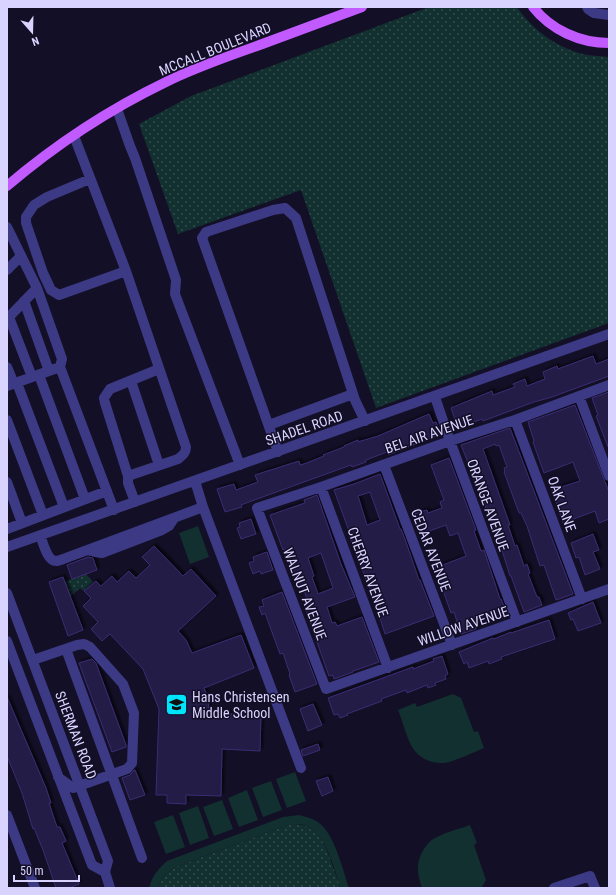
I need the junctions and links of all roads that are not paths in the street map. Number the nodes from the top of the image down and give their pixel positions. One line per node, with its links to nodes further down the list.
1 (362, 7): 6 (main road, MCCALL BOULEVARD)
2 (533, 7): 5 (main road)
3 (587, 7): 4 (street)
4 (609, 15)
5 (609, 43)
6 (117, 109): 7 (main road, MCCALL BOULEVARD); 36 (street)
7 (74, 136): 8 (street); 9 (main road, MCCALL BOULEVARD)
8 (90, 179): 13 (street); 13 (street)
9 (7, 186)
10 (7, 227): 11 (street)
11 (21, 256): 12 (street); 14 (street)
12 (7, 270)
13 (126, 271): 20 (street)
14 (37, 288): 15 (street); 19 (street)
15 (24, 301): 16 (street); 21 (street)
16 (8, 318): 22 (street)
17 (609, 334): 28 (street, SHADEL ROAD)
18 (7, 367): 24 (street)
19 (60, 367): 21 (street); 43 (street)
20 (159, 369): 23 (street); 35 (street)
21 (49, 371): 22 (street)
22 (36, 376): 24 (street); 44 (street)
23 (131, 381): 35 (street); 38 (street)
24 (13, 384): 46 (street)
25 (609, 385): 27 (street, BEL AIR AVENUE)
26 (353, 394): 31 (street); 32 (street); 32 (street)
27 (579, 396): 30 (street, BEL AIR AVENUE); 39 (street)
28 (435, 397): 31 (street, SHADEL ROAD); 33 (street, ORANGE AVENUE)
29 (7, 420): 50 (street)
30 (515, 420): 33 (street, BEL AIR AVENUE); 57 (street, OAK LANE)
31 (365, 421): 34 (street, SHADEL ROAD)
32 (269, 425): 34 (street)
33 (450, 441): 37 (street, BEL AIR AVENUE); 58 (street, ORANGE AVENUE)
34 (278, 452): 36 (street, SHADEL ROAD)
35 (159, 465): 38 (street)
36 (240, 465): 40 (street, SHADEL ROAD)
37 (384, 465): 42 (street, BEL AIR AVENUE); 60 (street, CEDAR AVENUE)
38 (128, 476): 45 (street)
39 (609, 476)
40 (195, 481): 45 (street, SHADEL ROAD); 47 (street)
41 (7, 482): 51 (street)
42 (321, 487): 48 (street, BEL AIR AVENUE); 63 (street, CHERRY AVENUE)
43 (107, 491): 44 (street); 49 (street)
44 (85, 499): 46 (street)
45 (135, 502): 49 (street, SHADEL ROAD)
46 (64, 507): 50 (street)
47 (203, 507): 53 (street); 65 (street)
48 (257, 508): 64 (street, WALNUT AVENUE)
49 (114, 510): 53 (street, SHADEL ROAD)
50 (43, 515): 51 (street)
51 (22, 523): 52 (street)
52 (7, 528)
53 (40, 536): 54 (street, SHADEL ROAD)
54 (7, 547)
55 (609, 589): 57 (street, WILLOW AVENUE)
56 (7, 593): 62 (street, SHERMAN ROAD)
57 (582, 599): 58 (street, WILLOW AVENUE)
58 (517, 622): 60 (street, WILLOW AVENUE)
59 (7, 641): 67 (street)
60 (452, 645): 63 (street, WILLOW AVENUE)
61 (66, 649): 62 (street); 66 (street); 66 (street)
62 (33, 660): 68 (street, SHERMAN ROAD)
63 (388, 668): 64 (street, WILLOW AVENUE)
64 (326, 689)
65 (301, 768)
66 (112, 774): 68 (street); 70 (street)
67 (58, 777): 68 (street); 71 (street)
68 (80, 786): 71 (street, SHERMAN ROAD)
69 (7, 815): 72 (street)
70 (142, 858)
71 (105, 872): 73 (street, SHERMAN ROAD)
72 (35, 888)
73 (110, 888)
74 (554, 888): 75 (street)
75 (595, 888)

